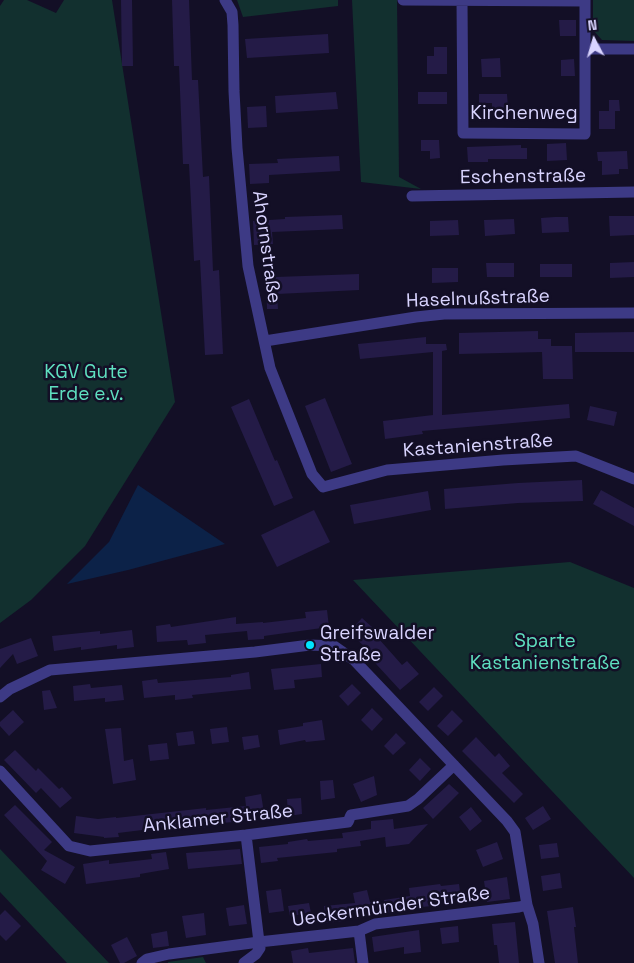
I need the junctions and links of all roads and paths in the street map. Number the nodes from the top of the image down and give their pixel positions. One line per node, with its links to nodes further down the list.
1 (225, 0): 10 (street, Ahornstraße)
2 (403, 0): 3 (street, Kirchenweg)
3 (462, 1): 4 (street, Kirchenweg); 5 (street, Kirchenweg)
4 (585, 1): 5 (street, Kirchenweg)
5 (585, 49): 6 (street)
6 (634, 49)
7 (634, 192): 8 (street, Eschenstraße)
8 (412, 196)
9 (634, 313): 10 (street, Haselnußstraße)
10 (265, 341): 12 (street, Ahornstraße)
11 (634, 478): 12 (street, Kastanienstraße)
12 (323, 487)
13 (0, 698): 14 (street)
14 (454, 766): 16 (street, Anklamer Straße); 17 (street)
15 (0, 770): 16 (street, Anklamer Straße)
16 (246, 835): 19 (street)
17 (527, 905): 18 (street, Ueckermünder Straße); 23 (street)
18 (359, 931): 19 (street, Ueckermünder Straße); 22 (street)
19 (259, 942): 20 (street, Ueckermünder Straße); 21 (street)
20 (142, 963)
21 (244, 963)
22 (363, 963)
23 (539, 963)

